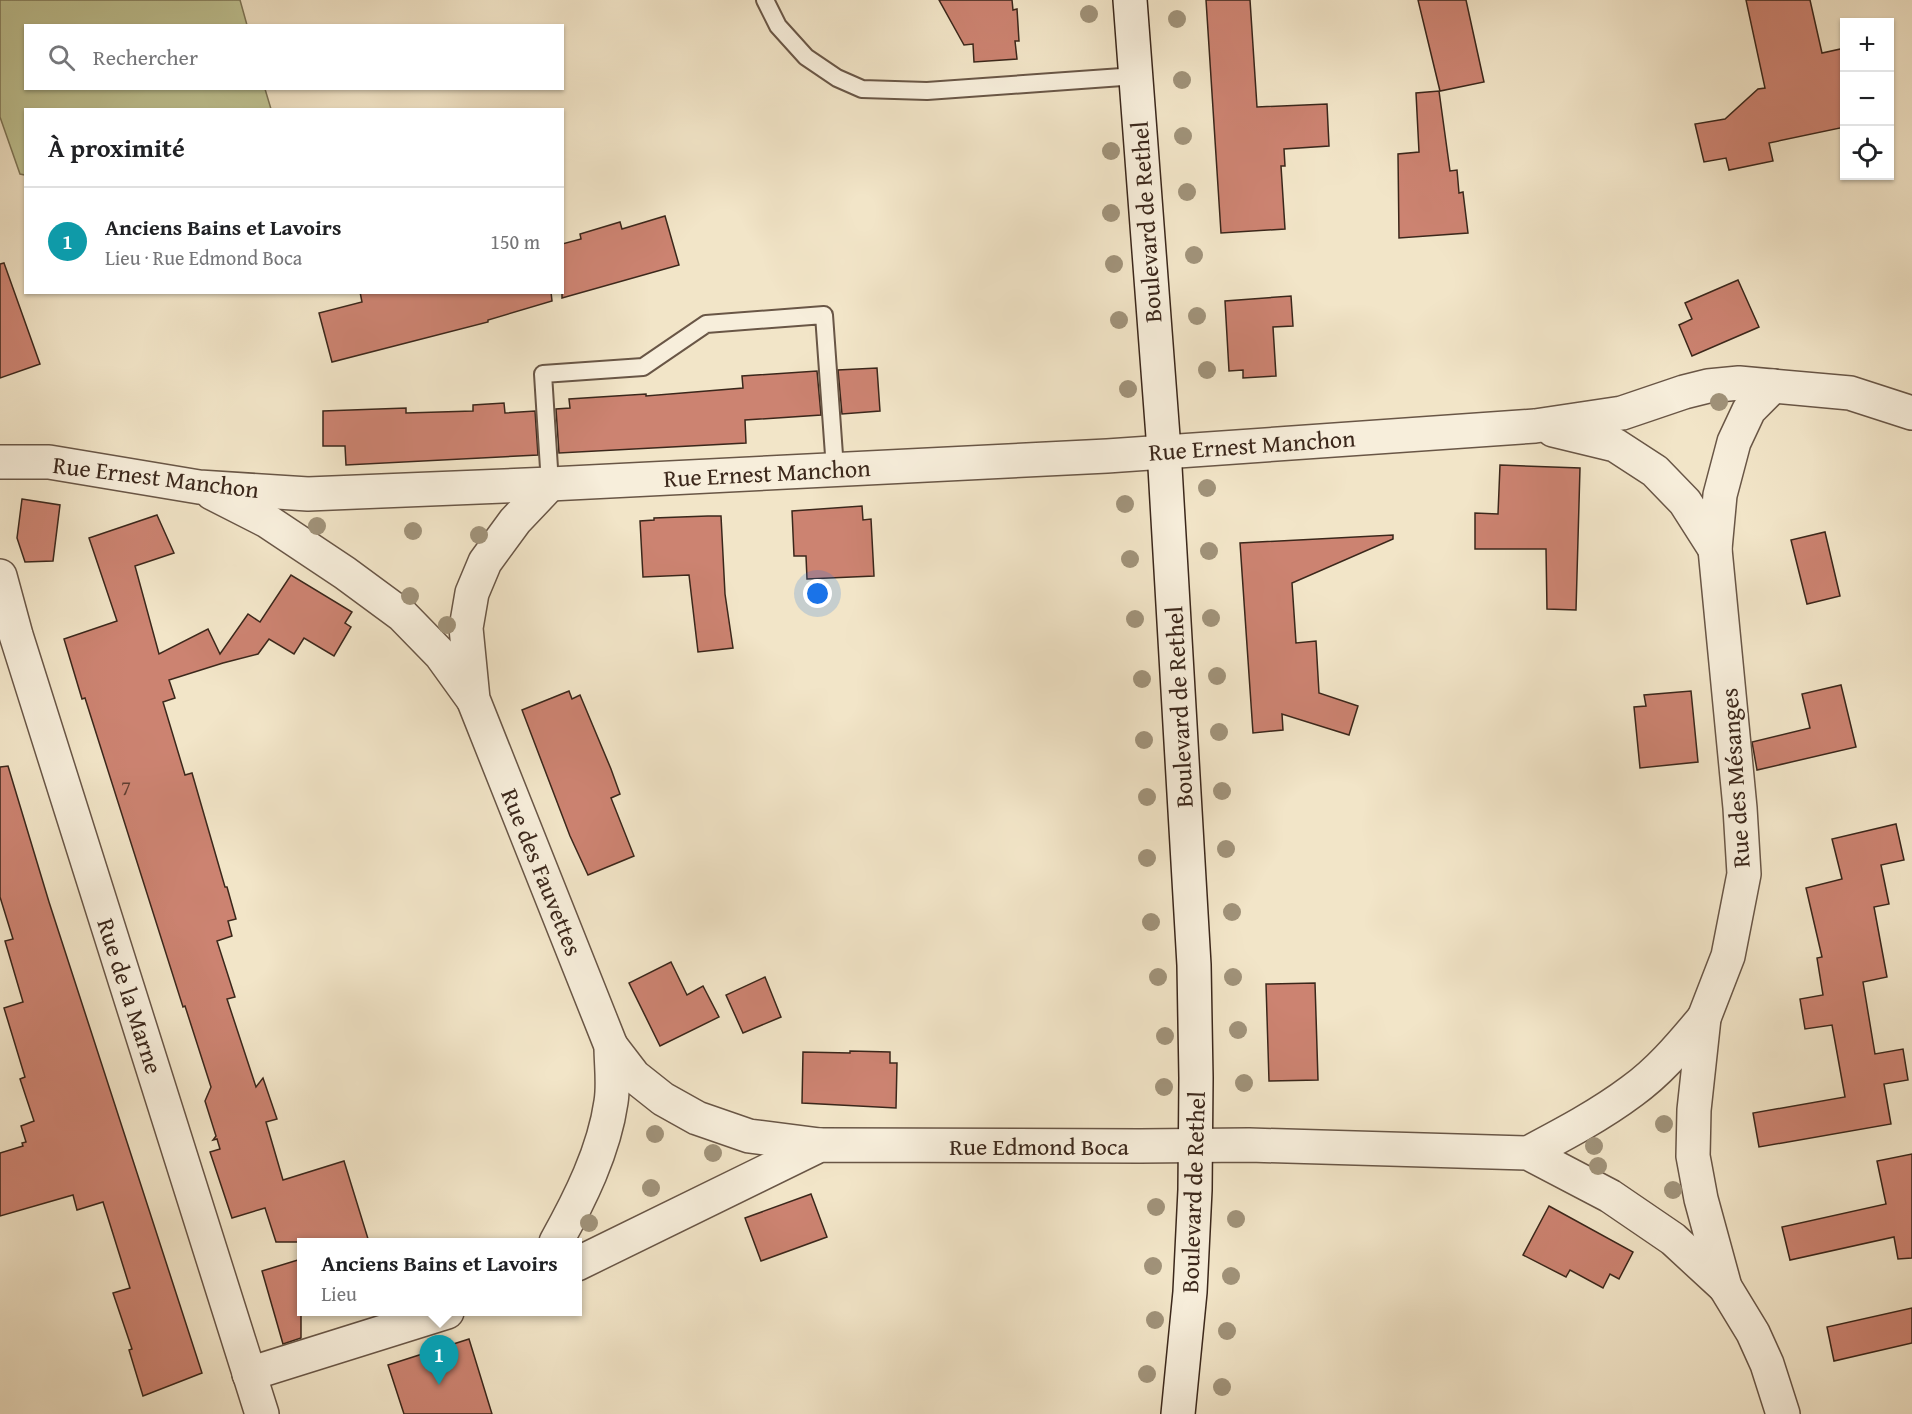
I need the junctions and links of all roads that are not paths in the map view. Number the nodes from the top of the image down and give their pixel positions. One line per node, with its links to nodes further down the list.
1 (765, 0): 3 (lane)
2 (1130, 0): 3 (street, Boulevard de Rethel)
3 (1136, 76): 7 (street, Boulevard de Rethel)
4 (1773, 386): 5 (street, Rue Ernest Manchon); 6 (street, Rue Ernest Manchon); 12 (street, Rue des Mésanges)
5 (1912, 412)
6 (1535, 426): 7 (street, Rue Ernest Manchon); 12 (street, Rue Ernest Manchon)
7 (1164, 450): 9 (street, Rue Ernest Manchon); 19 (street, Boulevard de Rethel)
8 (0, 462): 11 (street, Rue Ernest Manchon)
9 (835, 469): 10 (street, Rue Ernest Manchon); 10 (lane)
10 (550, 484): 11 (street, Rue Ernest Manchon); 15 (street, Rue des Fauvettes)
11 (199, 487): 15 (street, Rue des Fauvettes)
12 (1715, 549): 16 (street, Rue des Mésanges)
13 (0, 576): 14 (street, Rue de la Marne)
14 (8, 642): 25 (street, Rue de la Marne)
15 (473, 699): 17 (street, Rue des Fauvettes)
16 (1704, 1018): 20 (street, Rue Edmond Boca); 23 (street, Rue des Mésanges)
17 (611, 1046): 18 (street, Rue des Fauvettes); 21 (street, Rue des Fauvettes)
18 (820, 1145): 19 (street, Rue Edmond Boca); 22 (street, Rue Edmond Boca)
19 (1196, 1145): 20 (street, Rue Edmond Boca); 27 (street, Boulevard de Rethel)
20 (1528, 1153): 23 (street, Rue Edmond Boca)
21 (558, 1238)
22 (582, 1262)
23 (1725, 1287): 28 (street, Rue des Mésanges)
24 (431, 1316): 25 (street)
25 (249, 1374): 26 (street, Rue de la Marne)
26 (262, 1414)
27 (1178, 1414)
28 (1783, 1414)

